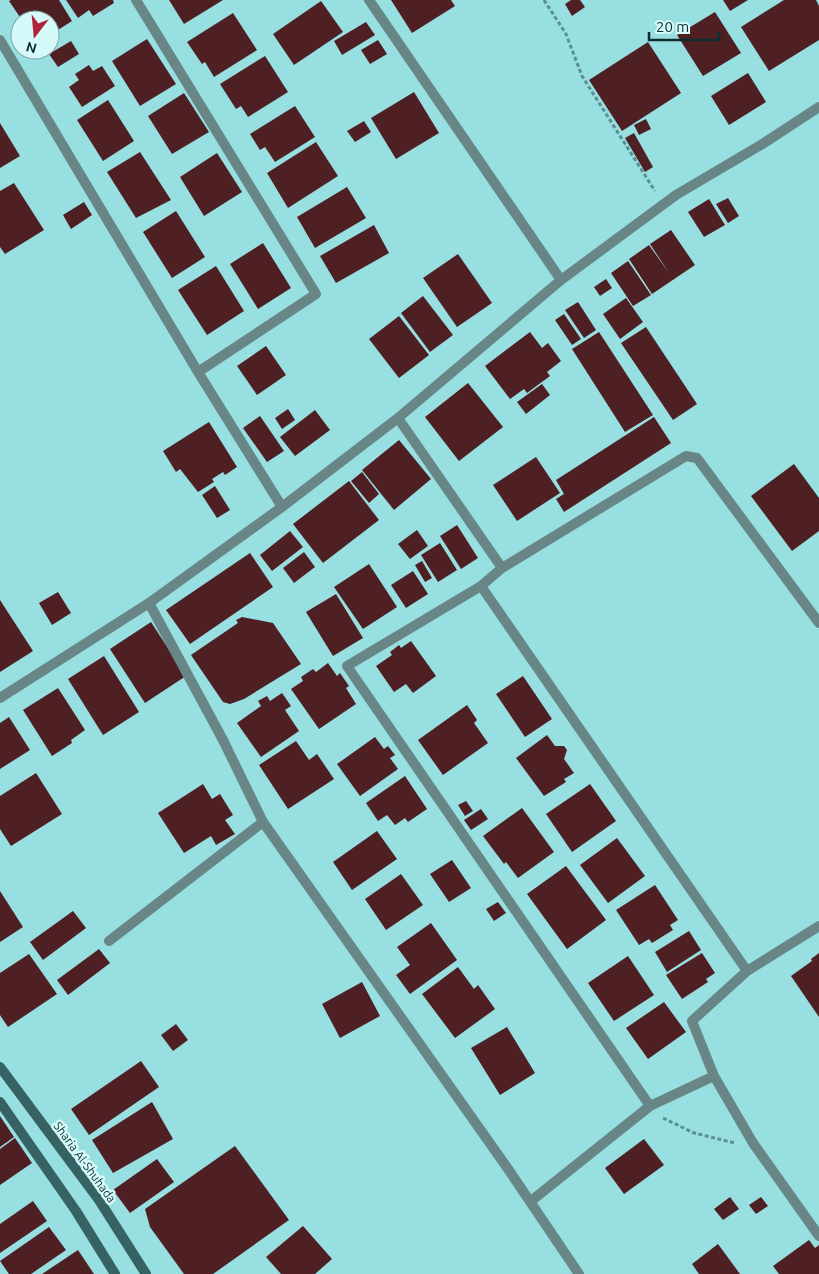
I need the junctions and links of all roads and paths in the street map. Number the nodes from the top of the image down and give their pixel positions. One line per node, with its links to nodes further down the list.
1 (136, 0): 8 (street)
2 (369, 0): 7 (street)
3 (544, 0): 6 (path)
4 (0, 40): 8 (street)
5 (819, 106): 6 (street)
6 (664, 204): 7 (street)
7 (561, 280): 9 (street)
8 (198, 372): 10 (street)
9 (398, 418): 10 (street); 11 (street)
10 (282, 507): 13 (street)
11 (502, 568): 12 (street); 14 (street)
12 (481, 586): 19 (street); 23 (street)
13 (148, 603): 15 (street); 16 (street)
14 (819, 623)
15 (0, 698)
16 (263, 822): 18 (street); 25 (street)
17 (819, 926): 19 (street)
18 (109, 941)
19 (748, 971): 21 (street)
20 (0, 1067): 28 (main road, Sharia Al-Shuhada)
21 (714, 1076): 23 (street); 24 (street)
22 (0, 1102): 27 (main road)
23 (650, 1106): 24 (path); 25 (street)
24 (753, 1143): 26 (street)
25 (531, 1201): 29 (street)
26 (819, 1236)
27 (115, 1274)
28 (146, 1274)
29 (579, 1274)

